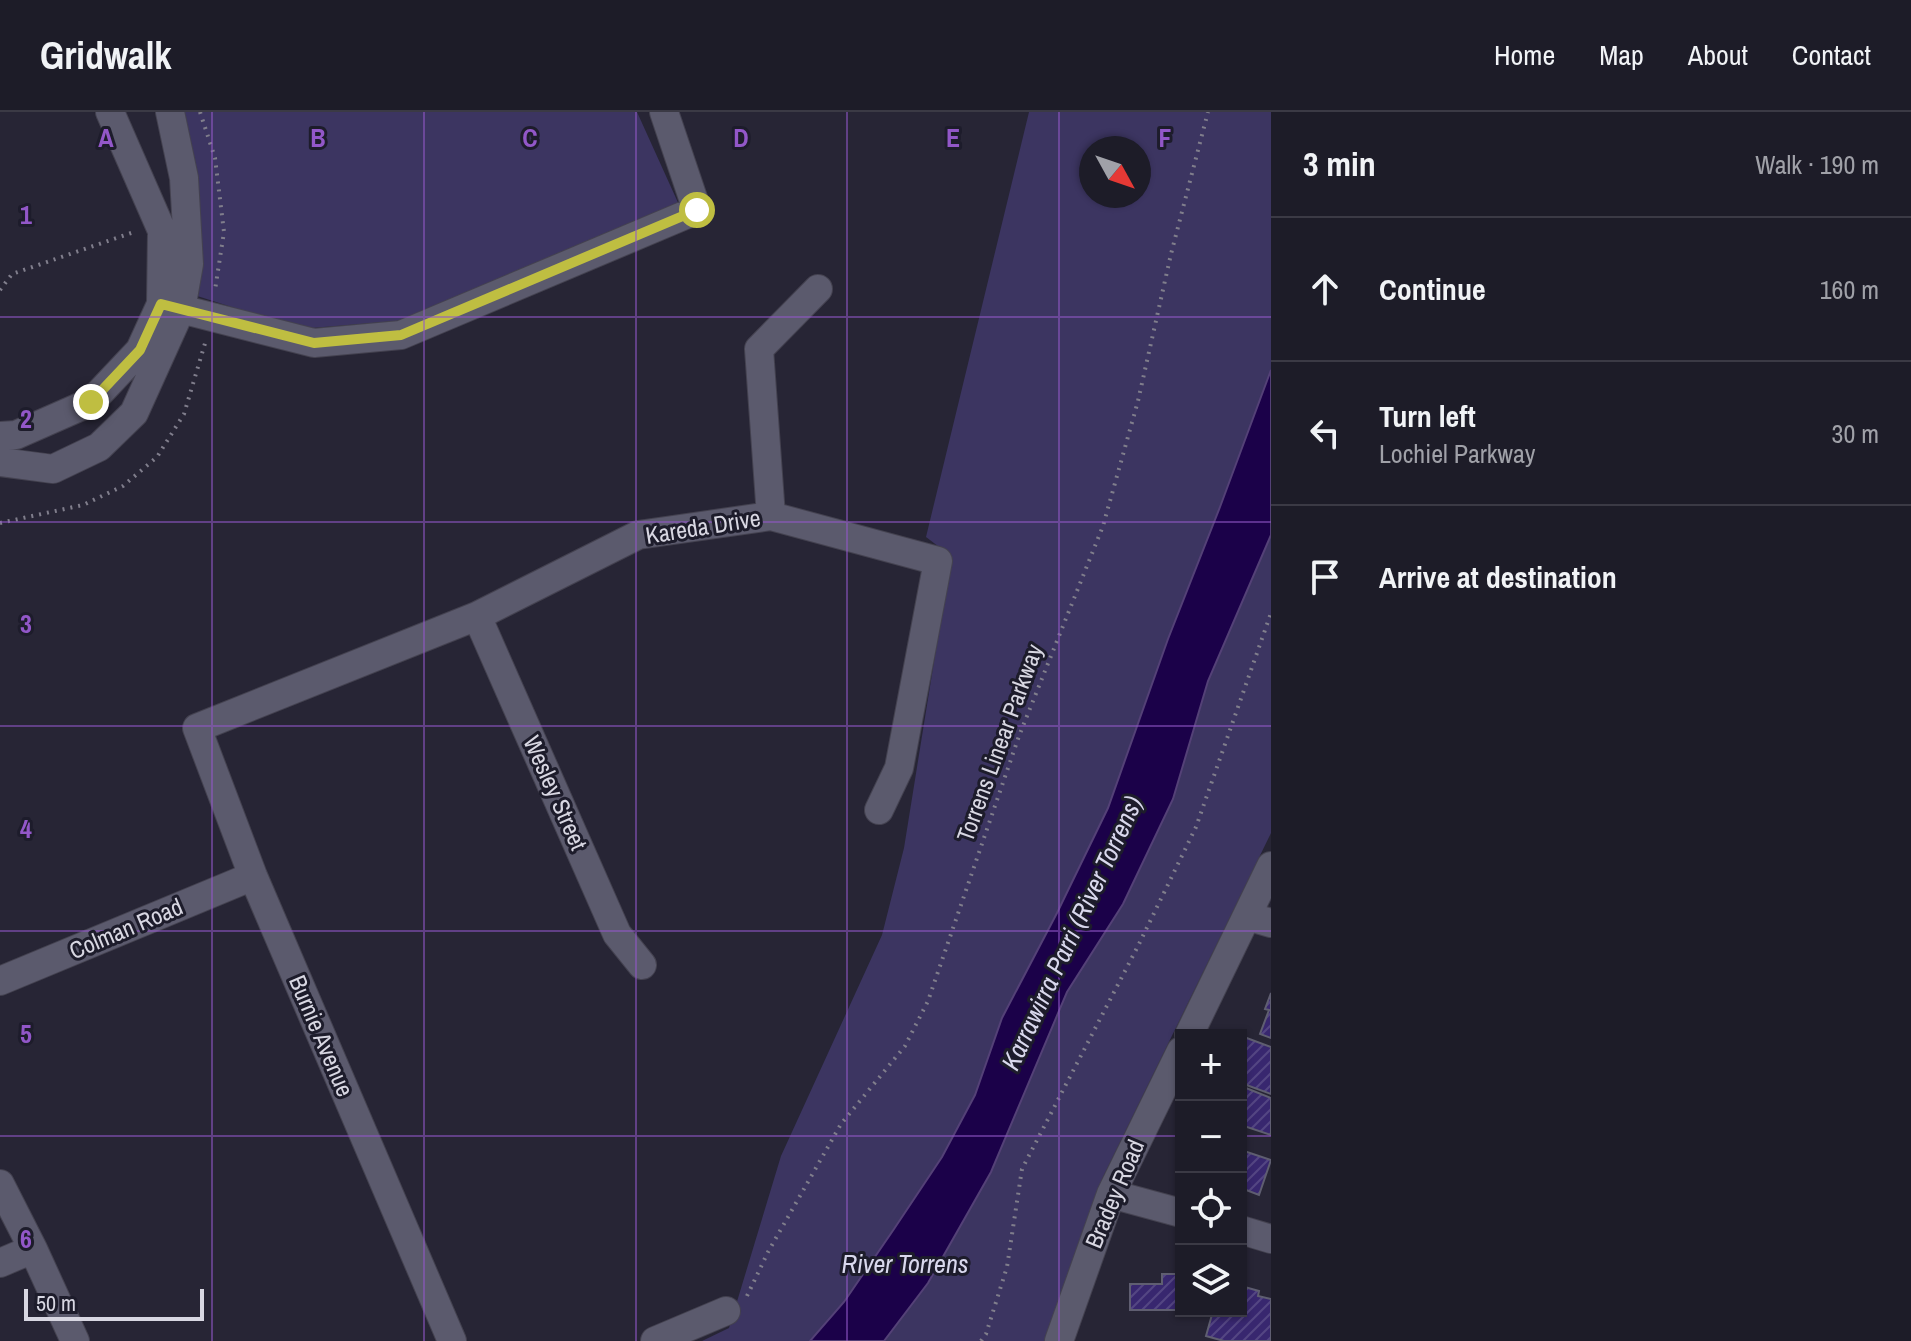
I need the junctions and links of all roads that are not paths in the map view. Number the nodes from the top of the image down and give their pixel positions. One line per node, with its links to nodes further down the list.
1 (110, 112): 5 (street)
2 (170, 112): 5 (street)
3 (664, 112): 5 (street)
4 (818, 289): 8 (street)
5 (171, 306): 6 (street); 7 (street)
6 (0, 436)
7 (0, 462)
8 (771, 516): 9 (street, Kareda Drive); 11 (street, Kareda Drive)
9 (477, 616): 10 (street, Kareda Drive); 15 (street, Wesley Street)
10 (197, 728): 13 (street, Burnie Avenue)
11 (879, 810)
12 (1271, 866): 14 (street)
13 (253, 876): 16 (street, Colman Road); 28 (street, Burnie Avenue)
14 (1259, 919): 17 (street)
15 (642, 965)
16 (0, 981)
17 (1193, 1029)
18 (1175, 1063): 20 (street, Bradey Road)
19 (0, 1184): 24 (street)
20 (1111, 1194): 21 (street); 30 (street, Bradey Road)
21 (1175, 1211)
22 (1247, 1232): 23 (street)
23 (1271, 1239)
24 (33, 1249): 25 (street); 27 (street)
25 (0, 1263)
26 (736, 1306): 29 (street)
27 (75, 1341)
28 (452, 1341)
29 (655, 1341)
30 (1059, 1341)

